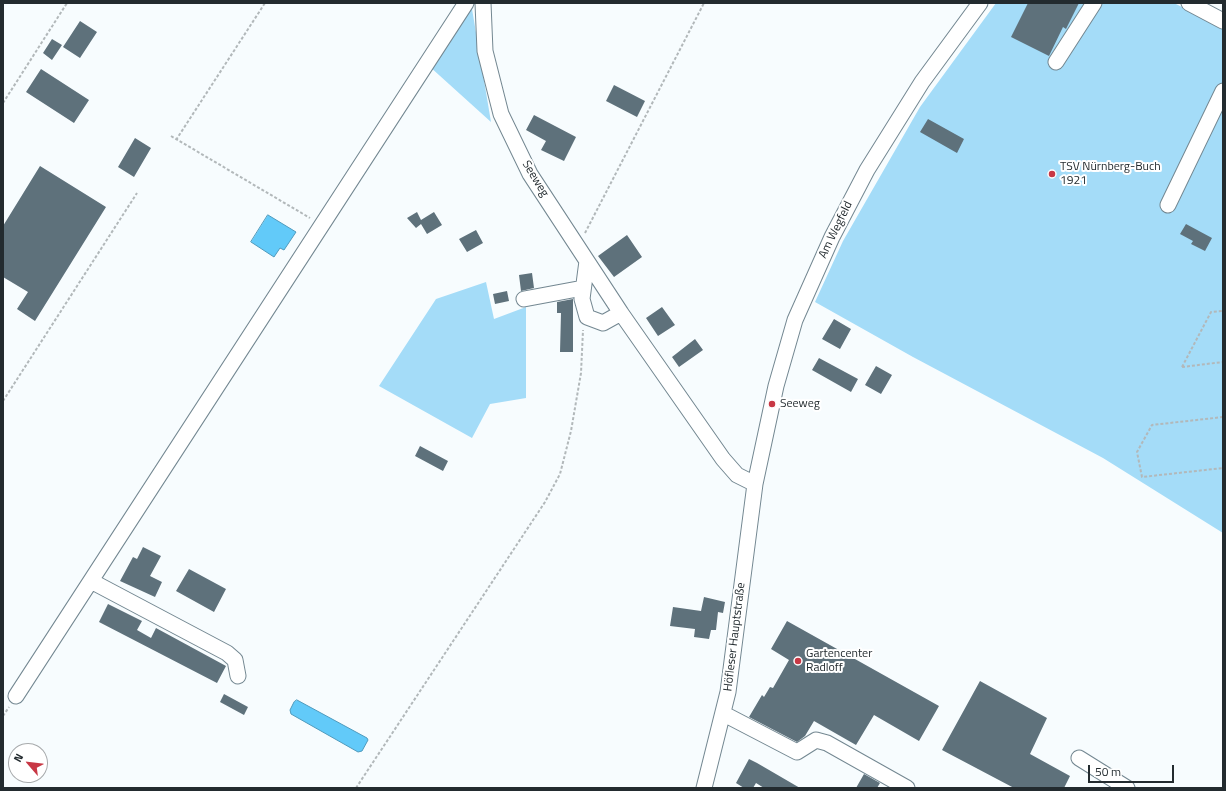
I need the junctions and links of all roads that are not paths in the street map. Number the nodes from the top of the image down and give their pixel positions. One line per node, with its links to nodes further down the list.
1 (466, 3): 15 (street)
2 (483, 3): 10 (street, Seeweg)
3 (980, 3): 14 (street, Am Wegfeld)
4 (1094, 3): 7 (street)
5 (1189, 3): 6 (street)
6 (1223, 21)
7 (1056, 62)
8 (1223, 91): 9 (street)
9 (1168, 205)
10 (587, 261): 11 (street); 13 (street, Seeweg)
11 (583, 288): 12 (street); 13 (street)
12 (524, 299)
13 (621, 313): 14 (street, Seeweg)
14 (755, 484): 18 (street, Höfleser Hauptstraße)
15 (91, 581): 16 (street); 17 (street)
16 (238, 676)
17 (16, 696)
18 (724, 714): 20 (street, Höfleser Hauptstraße); 21 (street)
19 (1079, 758): 22 (street)
20 (704, 788)
21 (907, 788)
22 (1128, 788)

